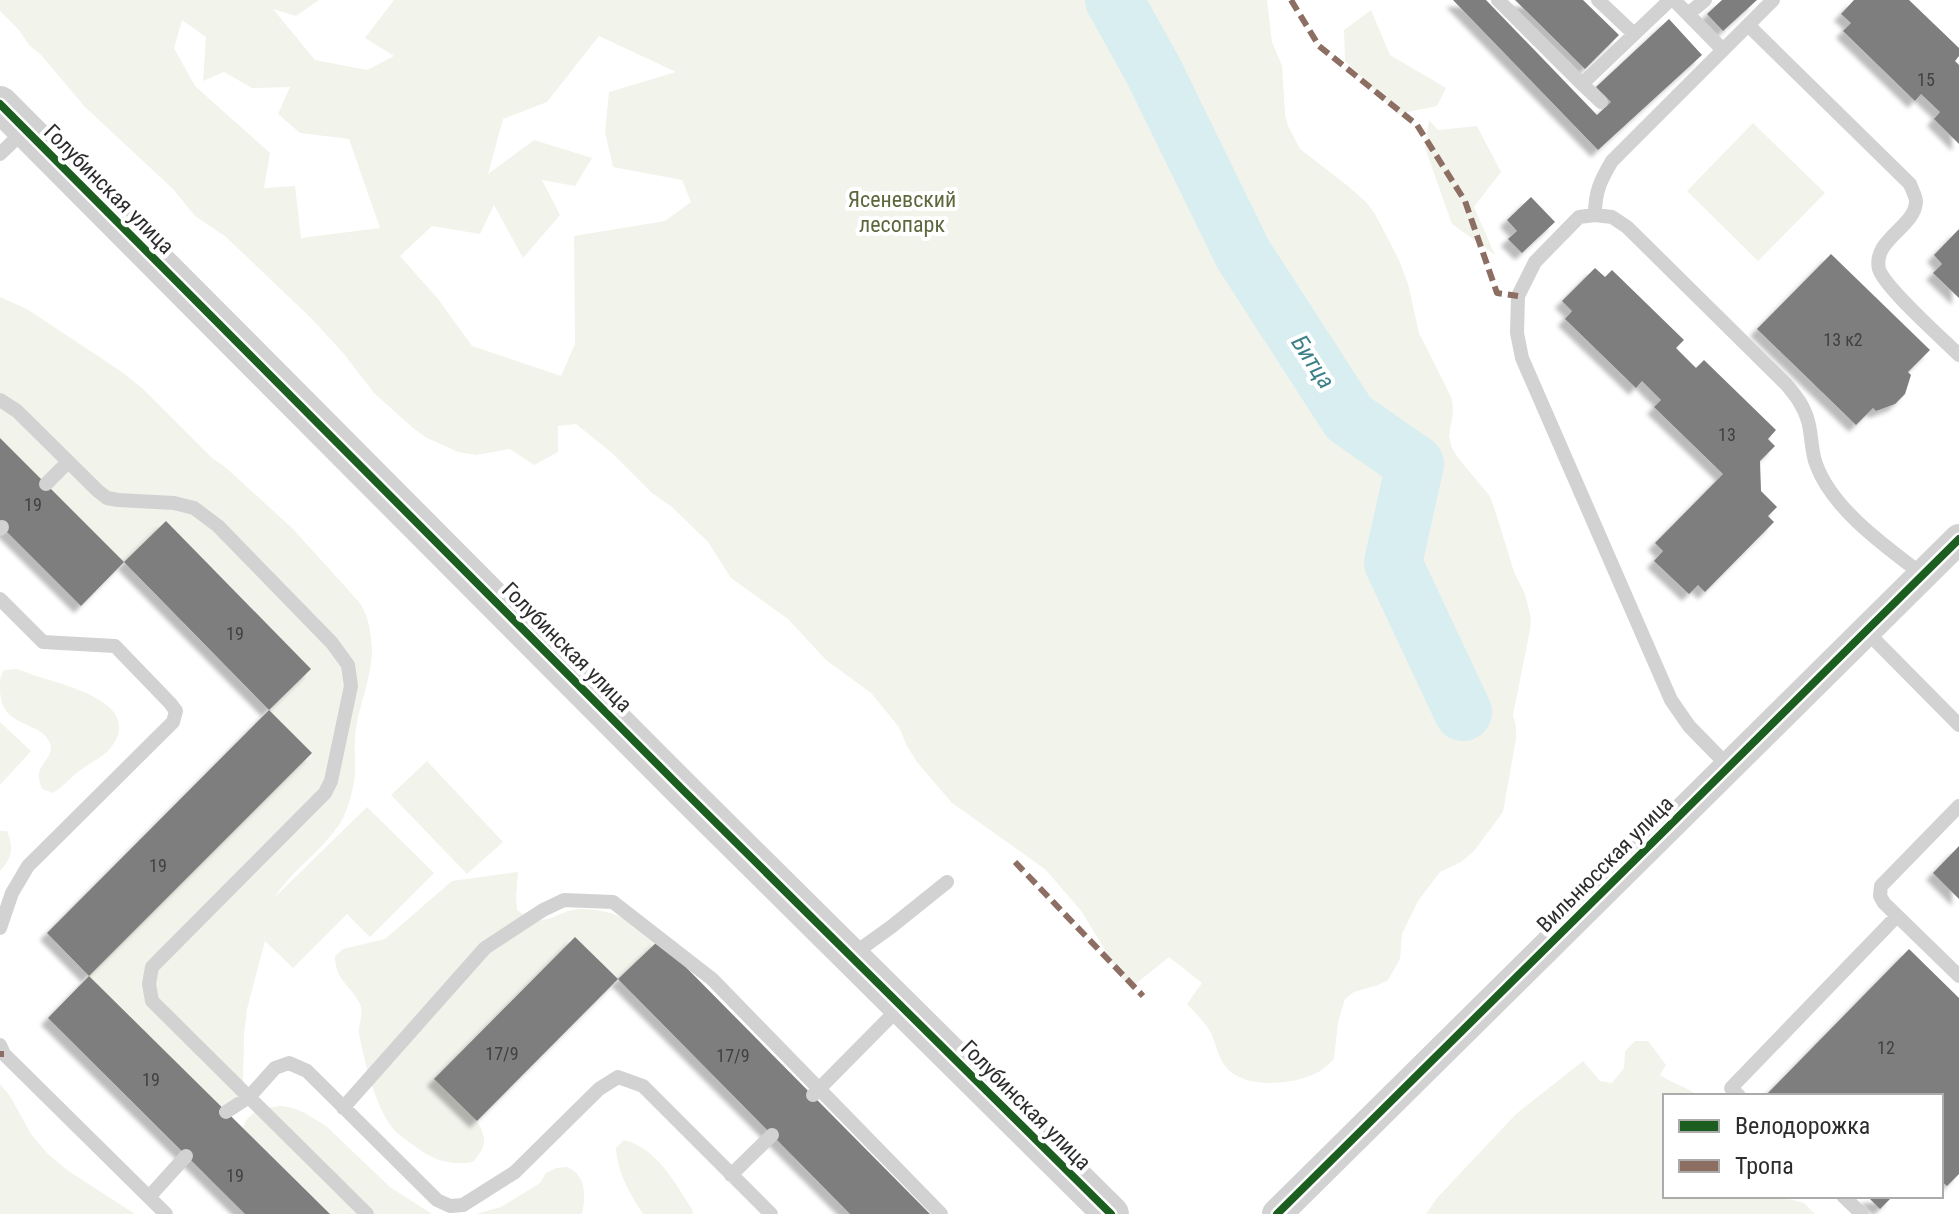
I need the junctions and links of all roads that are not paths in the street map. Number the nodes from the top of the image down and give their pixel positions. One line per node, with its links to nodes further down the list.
1 (1498, 0): 10 (lane)
2 (1598, 0): 8 (lane)
3 (1672, 0): 6 (lane); 8 (lane)
4 (1705, 0): 6 (lane)
5 (1773, 0): 7 (lane)
6 (1688, 14): 9 (lane)
7 (1748, 25): 9 (lane); 15 (lane)
8 (1634, 34): 10 (lane)
9 (1723, 50): 14 (lane)
10 (1582, 84): 11 (lane)
11 (1601, 102)
12 (0, 104): 13 (street, Голубинская улица)
13 (13, 142): 29 (street, Голубинская улица)
14 (1595, 215): 20 (lane); 24 (lane)
15 (1959, 355)
16 (0, 400): 17 (lane)
17 (68, 462): 18 (lane); 35 (lane)
18 (46, 484)
19 (1959, 539): 20 (street, Вильнюсская улица)
20 (1923, 575): 22 (street, Вильнюсская улица)
21 (0, 599): 28 (lane)
22 (1866, 631): 23 (lane); 24 (street, Вильнюсская улица)
23 (1959, 725)
24 (1729, 767): 48 (street, Вильнюсская улица)
25 (1959, 806): 27 (lane)
26 (947, 882): 29 (lane)
27 (1897, 916): 30 (lane); 34 (lane)
28 (0, 928)
29 (851, 956): 31 (street, Голубинская улица)
30 (1959, 976)
31 (901, 1006): 33 (lane); 47 (street, Голубинская улица)
32 (0, 1045): 41 (lane)
33 (816, 1091): 36 (lane); 46 (lane)
34 (1737, 1094)
35 (249, 1097): 36 (lane); 37 (lane); 44 (lane)
36 (343, 1108): 40 (lane)
37 (226, 1112)
38 (772, 1135): 40 (lane)
39 (186, 1156): 41 (lane)
40 (731, 1175): 45 (lane)
41 (149, 1197): 43 (lane)
42 (1845, 1198): 49 (lane)
43 (166, 1214)
44 (367, 1214)
45 (771, 1214)
46 (941, 1214)
47 (1111, 1214)
48 (1277, 1214)
49 (1862, 1214)

